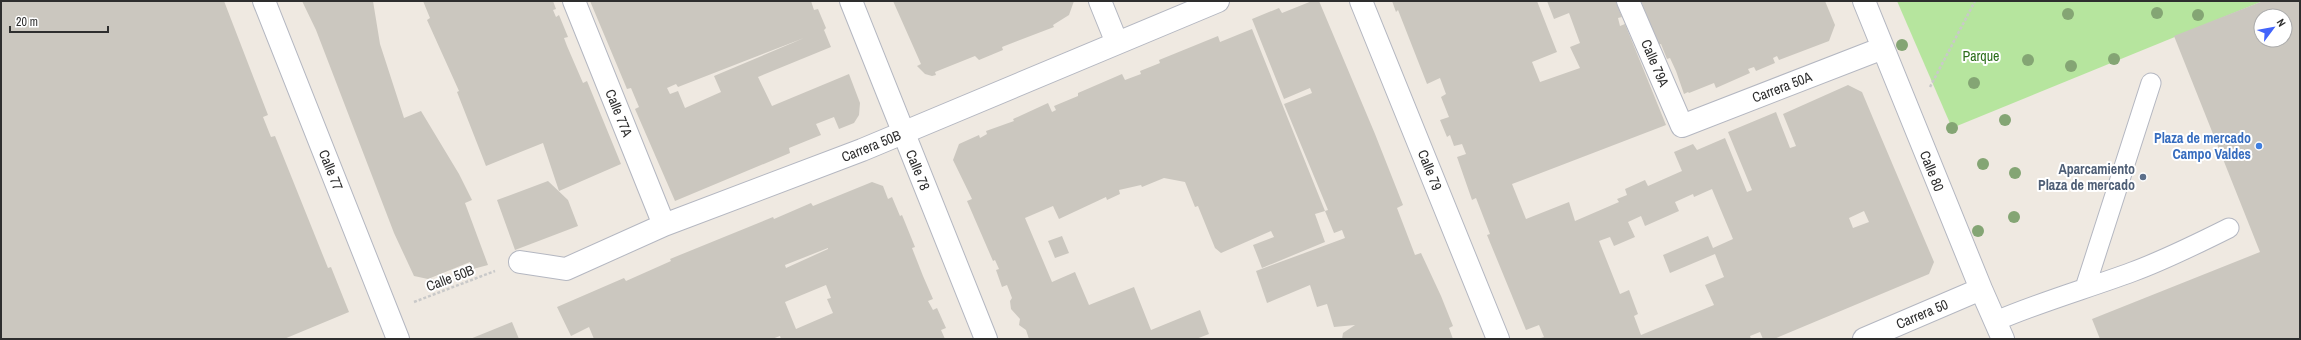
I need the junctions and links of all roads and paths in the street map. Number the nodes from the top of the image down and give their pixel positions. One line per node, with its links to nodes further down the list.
1 (264, 1): 21 (street, Calle 77)
2 (574, 1): 16 (street, Calle 77A)
3 (851, 1): 15 (street, Calle 78)
4 (1100, 1): 10 (street)
5 (1218, 1): 10 (street, Carrera 50B)
6 (1361, 1): 25 (street, Calle 79)
7 (1628, 1): 14 (street, Calle 79A)
8 (1864, 1): 11 (street, Calle 80)
9 (1975, 1): 13 (path)
10 (1117, 43): 15 (street, Carrera 50B)
11 (1883, 48): 14 (street, Carrera 50A); 20 (street, Calle 80)
12 (2151, 83): 19 (lane)
13 (1927, 93)
14 (1682, 126)
15 (903, 133): 16 (street, Carrera 50B); 24 (street, Calle 78)
16 (664, 225): 18 (street, Carrera 50B)
17 (2229, 228): 19 (lane)
18 (520, 262): 21 (path, Calle 50B)
19 (2085, 288): 22 (lane)
20 (1981, 289): 22 (street, Calle 80); 26 (street, Carrera 50)
21 (388, 312): 23 (street, Calle 77)
22 (2000, 330)
23 (393, 337)
24 (986, 339)
25 (1498, 339)
26 (1864, 339)

